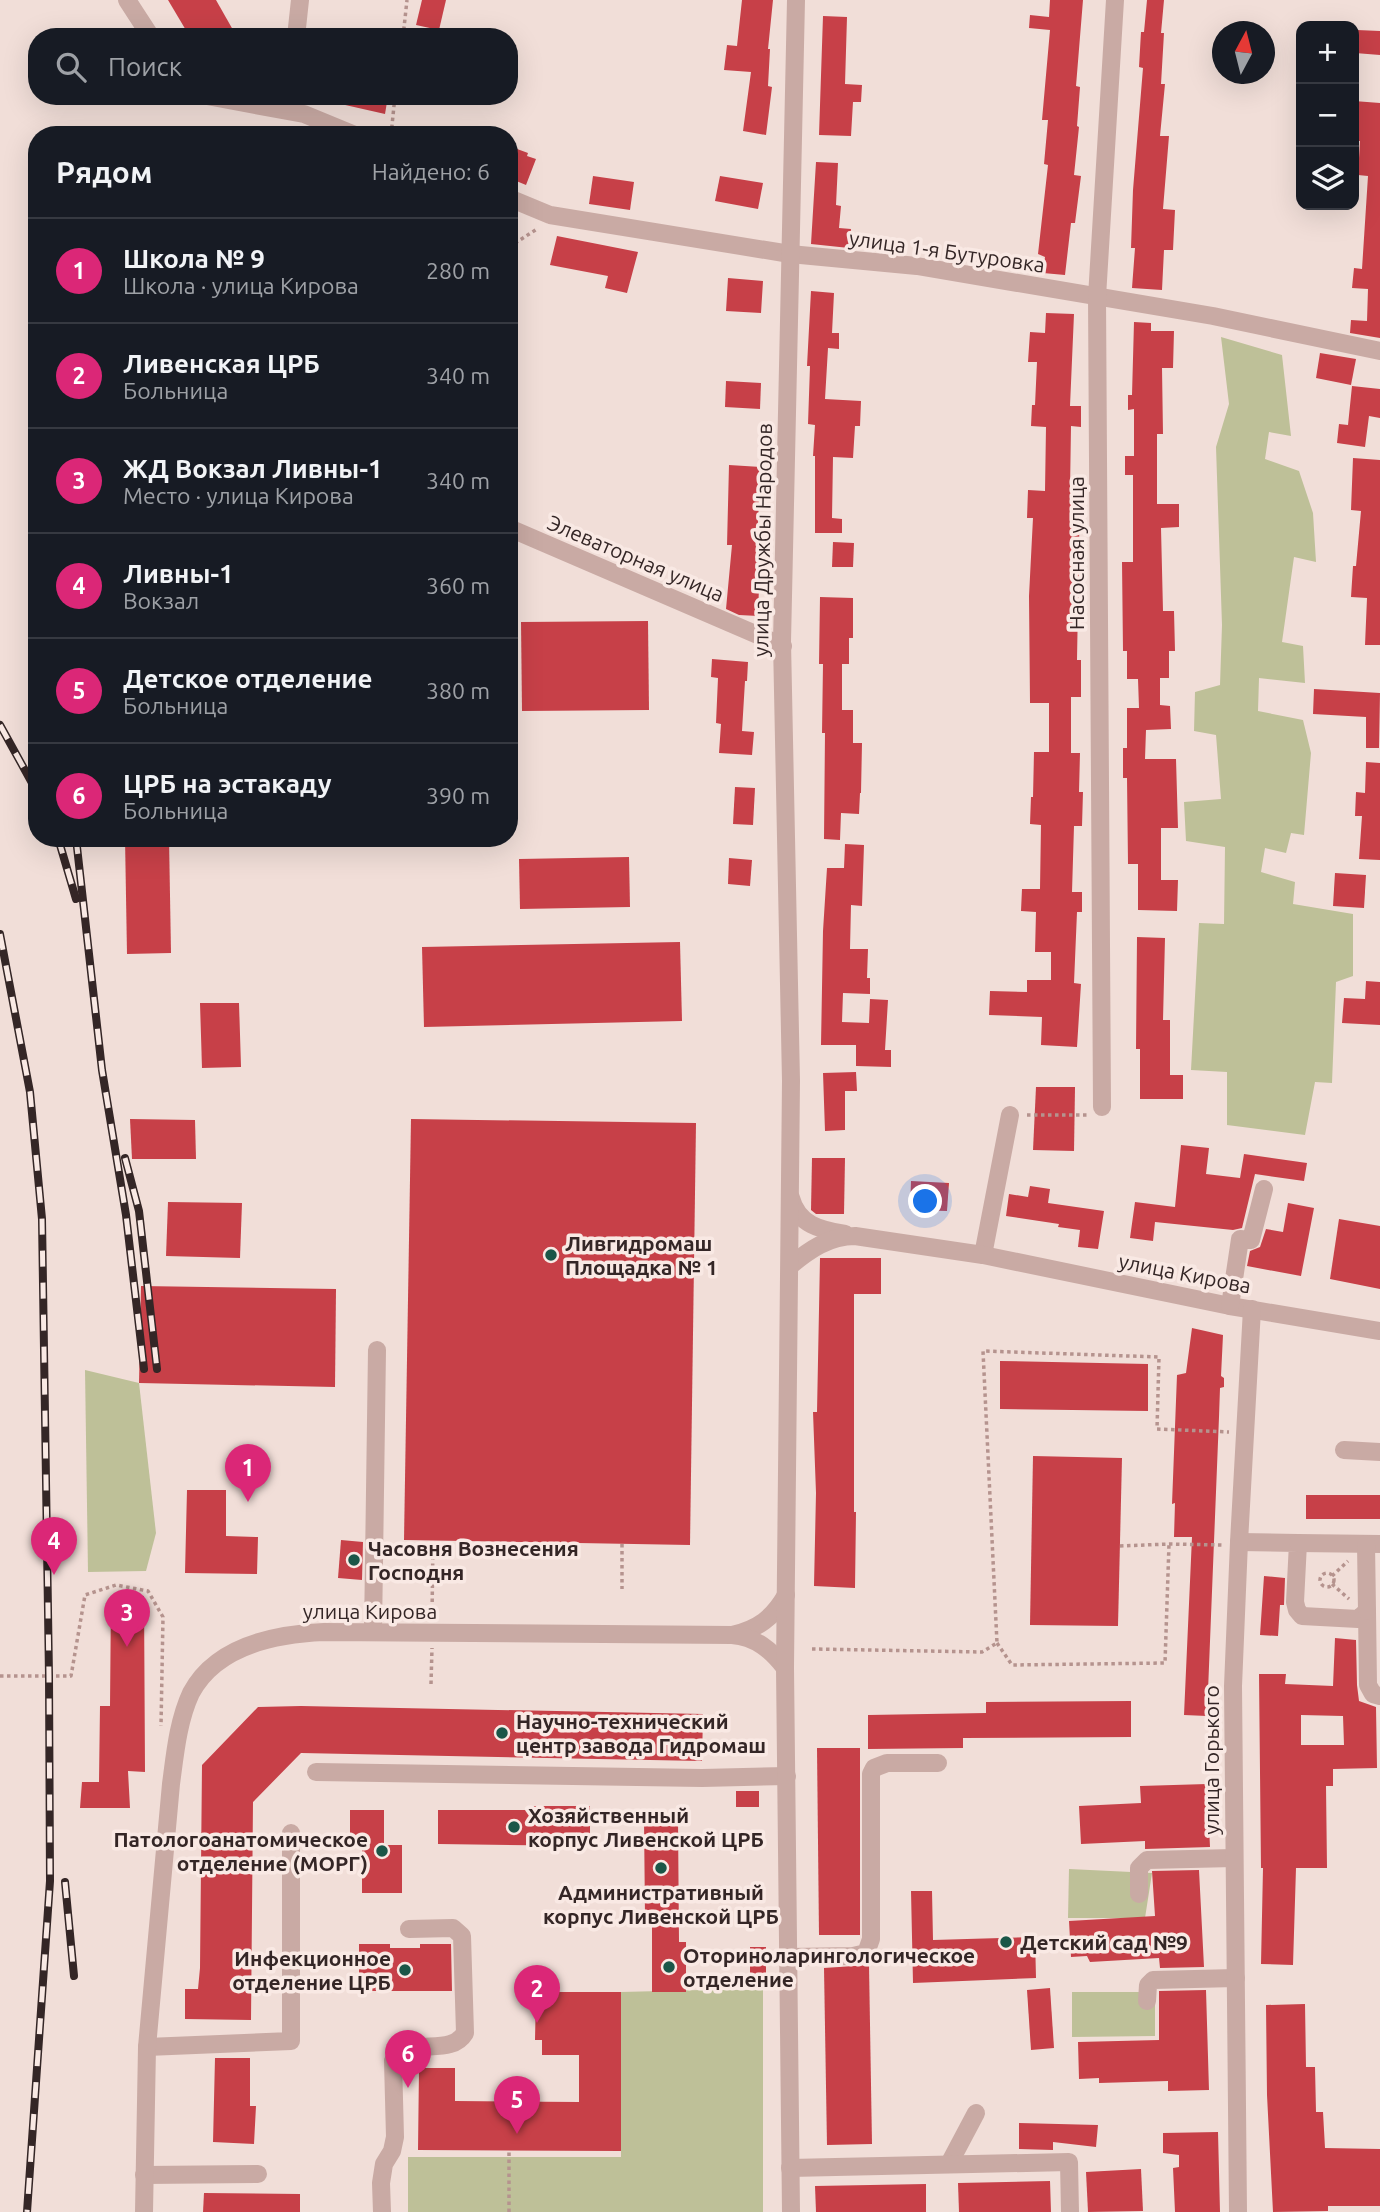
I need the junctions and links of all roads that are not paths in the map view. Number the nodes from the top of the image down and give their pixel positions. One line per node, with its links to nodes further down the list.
1 (127, 0): 5 (street)
2 (300, 0): 6 (street)
3 (796, 0): 10 (street, улица Дружбы Народов)
4 (1115, 0): 11 (street, Насосная улица)
5 (146, 28)
6 (297, 28)
7 (303, 105): 8 (street)
8 (339, 126)
9 (518, 202): 10 (street, улица 1-я Бутуровка)
10 (790, 254): 11 (street, улица 1-я Бутуровка); 14 (street, улица Дружбы Народов)
11 (1097, 297): 12 (street, улица 1-я Бутуровка); 15 (street, Насосная улица)
12 (1380, 351)
13 (518, 532): 14 (street, Элеваторная улица)
14 (783, 646): 18 (street, улица Дружбы Народов)
15 (1102, 1107)
16 (1010, 1115): 20 (street)
17 (1264, 1189): 22 (street)
18 (790, 1195): 19 (street, улица Кирова); 21 (street, улица Дружбы Народов)
19 (855, 1236): 20 (street, улица Кирова); 21 (street)
20 (983, 1255): 22 (street, улица Кирова)
21 (790, 1266): 31 (street, улица Дружбы Народов)
22 (1230, 1307): 23 (street, улица Кирова)
23 (1252, 1309): 24 (street, улица Кирова); 28 (street, улица Горького)
24 (1380, 1331)
25 (377, 1350): 33 (street)
26 (1344, 1450): 27 (street)
27 (1380, 1452)
28 (1239, 1542): 29 (street); 41 (street, улица Горького)
29 (1298, 1543): 30 (street); 32 (street)
30 (1373, 1544): 32 (street)
31 (786, 1595): 34 (street); 35 (street, улица Дружбы Народов)
32 (1367, 1611): 36 (street)
33 (373, 1632): 34 (street, улица Кирова); 47 (street, улица Кирова)
34 (733, 1634): 35 (street, улица Кирова)
35 (785, 1668): 39 (street, улица Дружбы Народов)
36 (1380, 1696)
37 (938, 1763): 44 (street)
38 (316, 1772): 39 (street)
39 (787, 1776): 44 (street, улица Дружбы Народов)
40 (291, 1833): 47 (street)
41 (1234, 1858): 42 (street); 45 (street, улица Горького)
42 (1139, 1894)
43 (409, 1929): 54 (street)
44 (789, 1957): 50 (street)
45 (1236, 1978): 46 (street); 57 (street, улица Горького)
46 (1147, 2001)
47 (147, 2047): 52 (street, улица Кирова)
48 (976, 2113): 49 (street)
49 (949, 2164): 50 (street); 56 (street)
50 (790, 2168): 55 (street)
51 (258, 2174): 52 (street)
52 (144, 2175): 53 (street, улица Кирова)
53 (144, 2212)
54 (382, 2212)
55 (791, 2212)
56 (1070, 2212)
57 (1238, 2212)

